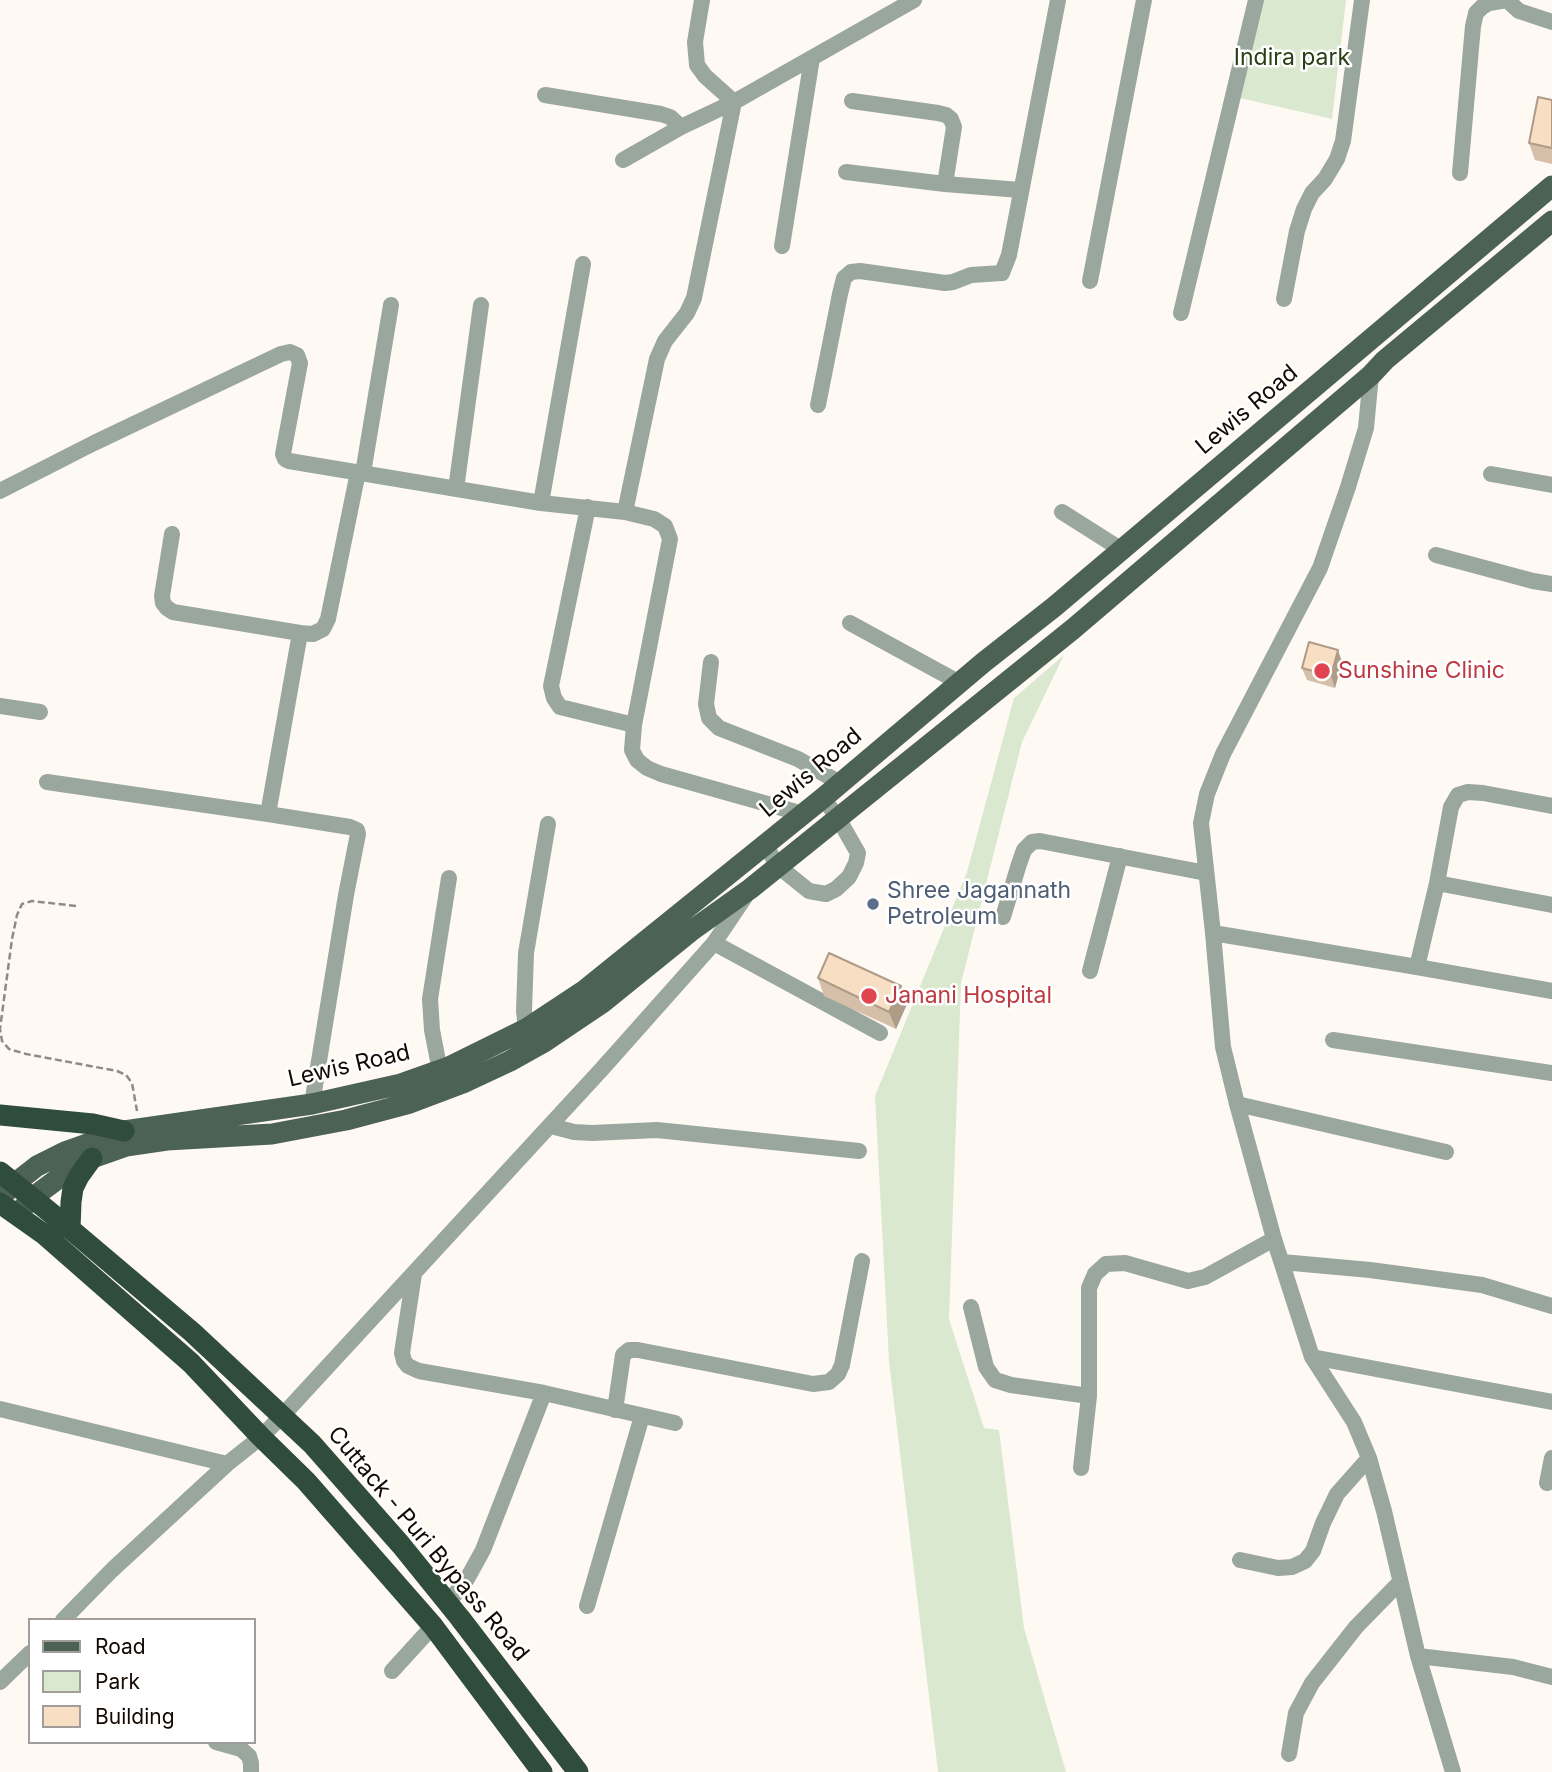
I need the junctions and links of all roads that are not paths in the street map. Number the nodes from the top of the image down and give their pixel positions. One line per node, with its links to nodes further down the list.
1 (702, 0): 11 (street)
2 (913, 0): 8 (street)
3 (1058, 0): 18 (street)
4 (1144, 0): 22 (street)
5 (1256, 0): 26 (street)
6 (1362, 0): 23 (street)
7 (1552, 22): 15 (street)
8 (812, 58): 11 (street); 20 (street)
9 (545, 95): 12 (street)
10 (852, 101): 16 (street)
11 (734, 102): 12 (street); 38 (street)
12 (681, 127): 13 (street)
13 (623, 160)
14 (846, 172): 16 (street)
15 (1460, 173)
16 (944, 184): 18 (street)
17 (1552, 186): 29 (main road, Lewis Road)
18 (1020, 190): 28 (street)
19 (1552, 221): 27 (main road, Lewis Road)
20 (782, 246)
21 (583, 264): 36 (street)
22 (1090, 281)
23 (1284, 299)
24 (391, 305): 31 (street)
25 (481, 305): 34 (street)
26 (1181, 313)
27 (1371, 375): 30 (main road, Lewis Road); 62 (street)
28 (818, 405)
29 (1268, 427): 30 (main road); 41 (main road, Lewis Road)
30 (1287, 446): 57 (main road, Lewis Road)
31 (360, 473): 34 (street); 35 (street); 45 (street)
32 (1491, 474): 33 (street)
33 (1552, 485)
34 (456, 489): 36 (street)
35 (0, 491)
36 (541, 503): 37 (street)
37 (588, 507): 38 (street); 50 (street)
38 (625, 512): 50 (street)
39 (1062, 512): 41 (street)
40 (172, 534): 45 (street)
41 (1122, 550): 47 (main road, Lewis Road)
42 (1436, 555): 43 (street)
43 (1552, 584)
44 (850, 623): 47 (street)
45 (300, 633): 55 (street)
46 (711, 662): 52 (street)
47 (960, 683): 52 (main road, Lewis Road)
48 (0, 706): 49 (street)
49 (40, 712)
50 (634, 725): 56 (street)
51 (47, 782): 55 (street)
52 (841, 783): 53 (main road, Lewis Road)
53 (823, 797): 56 (main road, Lewis Road); 57 (street)
54 (1552, 806): 64 (street)
55 (268, 814): 78 (street)
56 (803, 814): 59 (main road, Lewis Road)
57 (838, 818): 61 (main road, Lewis Road); 61 (street)
58 (548, 824): 73 (street)
59 (765, 845): 61 (street); 73 (main road, Lewis Road)
60 (1120, 856): 62 (street); 67 (street); 71 (street)
61 (778, 866): 65 (main road, Lewis Road)
62 (1206, 873): 68 (street)
63 (449, 878): 76 (street)
64 (1437, 883): 66 (street); 70 (street)
65 (750, 889): 69 (street); 85 (main road, Lewis Road)
66 (1552, 905)
67 (1003, 917)
68 (1213, 933): 70 (street); 79 (street)
69 (714, 943): 74 (street); 81 (street)
70 (1417, 967): 72 (street)
71 (1090, 971)
72 (1552, 991)
73 (526, 1029): 76 (main road, Lewis Road)
74 (880, 1033)
75 (1333, 1040): 77 (street)
76 (440, 1070): 78 (main road, Lewis Road)
77 (1552, 1073)
78 (312, 1104): 82 (main road, Lewis Road)
79 (1237, 1104): 84 (street); 89 (street)
80 (0, 1115): 82 (highway)
81 (551, 1126): 83 (street); 92 (street)
82 (132, 1130): 86 (main road, Lewis Road)
83 (859, 1152)
84 (1446, 1152)
85 (92, 1158): 87 (main road, Lewis Road); 88 (highway)
86 (6, 1195): 87 (highway, Cuttack - Puri Bypass Road); 104 (highway)
87 (32, 1198): 88 (highway, Cuttack - Puri Bypass Road)
88 (71, 1229): 101 (highway, Cuttack - Puri Bypass Road)
89 (1274, 1239): 91 (street); 97 (street)
90 (862, 1261): 100 (street)
91 (1282, 1262): 93 (street); 95 (street)
92 (414, 1274): 96 (street); 101 (street)
93 (1552, 1306)
94 (971, 1307): 97 (street)
95 (1312, 1357): 98 (street); 105 (street)
96 (544, 1394): 100 (street); 112 (street)
97 (1089, 1396): 108 (street)
98 (1552, 1402)
99 (0, 1409): 107 (street)
100 (615, 1410): 102 (street)
101 (282, 1416): 104 (street); 112 (highway, Cuttack - Puri Bypass Road)
102 (642, 1416): 103 (street); 113 (street)
103 (675, 1423)
104 (261, 1437): 107 (street); 115 (highway)
105 (1369, 1458): 110 (street); 111 (street)
106 (1552, 1458): 109 (street)
107 (228, 1464): 114 (street)
108 (1081, 1468)
109 (1547, 1483)
110 (1240, 1560)
111 (1401, 1582): 117 (street); 122 (street)
112 (448, 1603): 125 (highway, Cuttack - Puri Bypass Road)
113 (587, 1606)
114 (65, 1618)
115 (433, 1626): 118 (street); 124 (highway)
116 (28, 1655): 120 (street)
117 (1418, 1656): 119 (street); 126 (street)
118 (392, 1671)
119 (1552, 1676)
120 (0, 1682)
121 (223, 1744): 123 (street)
122 (1289, 1754)
123 (251, 1772)
124 (542, 1772)
125 (578, 1772)
126 (1453, 1772)

